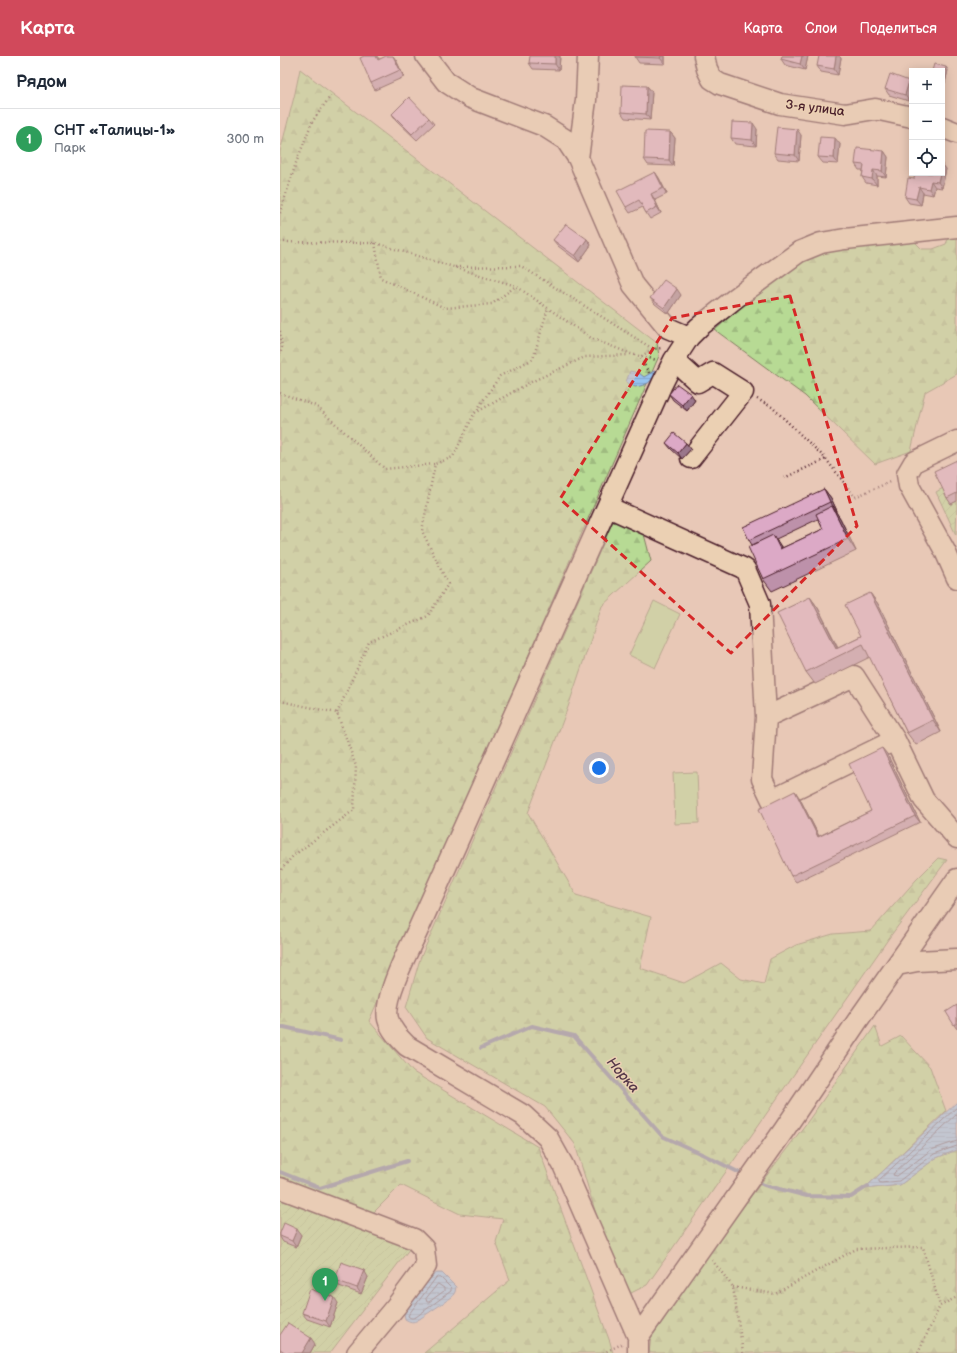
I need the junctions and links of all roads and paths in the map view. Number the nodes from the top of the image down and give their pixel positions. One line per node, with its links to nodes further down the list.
1 (426, 56): 8 (street)
2 (588, 56): 8 (street)
3 (704, 56): 5 (street, 3-я улица)
4 (332, 94): 9 (path)
5 (909, 116)
6 (945, 128): 7 (street)
7 (957, 133)
8 (578, 158): 17 (street)
9 (280, 213)
10 (957, 227): 17 (street)
11 (280, 242): 12 (path)
12 (375, 243): 13 (path); 14 (path)
13 (453, 267): 14 (path); 18 (path)
14 (516, 286): 15 (path)
15 (548, 308): 19 (path); 26 (path)
16 (280, 331): 20 (path)
17 (689, 337): 22 (street)
18 (653, 349)
19 (631, 354): 21 (path); 26 (path)
20 (280, 356)
21 (640, 357): 22 (path); 23 (path)
22 (674, 360): 24 (street); 33 (street)
23 (649, 372)
24 (742, 392): 28 (street); 29 (path)
25 (280, 393): 30 (path)
26 (474, 414): 30 (path)
27 (957, 441): 31 (street)
28 (691, 458)
29 (826, 459): 31 (path); 32 (path)
30 (435, 464): 37 (path)
31 (907, 474): 34 (street)
32 (784, 478)
33 (608, 507): 38 (street); 50 (street)
34 (951, 548): 35 (street)
35 (957, 578)
36 (280, 701): 37 (path)
37 (337, 713): 41 (path)
38 (766, 717): 39 (street); 39 (street)
39 (895, 740): 40 (street)
40 (957, 838)
41 (280, 871)
42 (957, 879): 44 (street)
43 (957, 959): 44 (street)
44 (898, 965): 46 (street)
45 (280, 1188): 51 (street)
46 (703, 1246): 47 (path); 50 (street)
47 (733, 1287): 49 (path); 52 (path)
48 (957, 1297): 49 (path)
49 (940, 1306): 53 (path)
50 (638, 1345)
51 (357, 1353)
52 (743, 1353)
53 (918, 1353)

